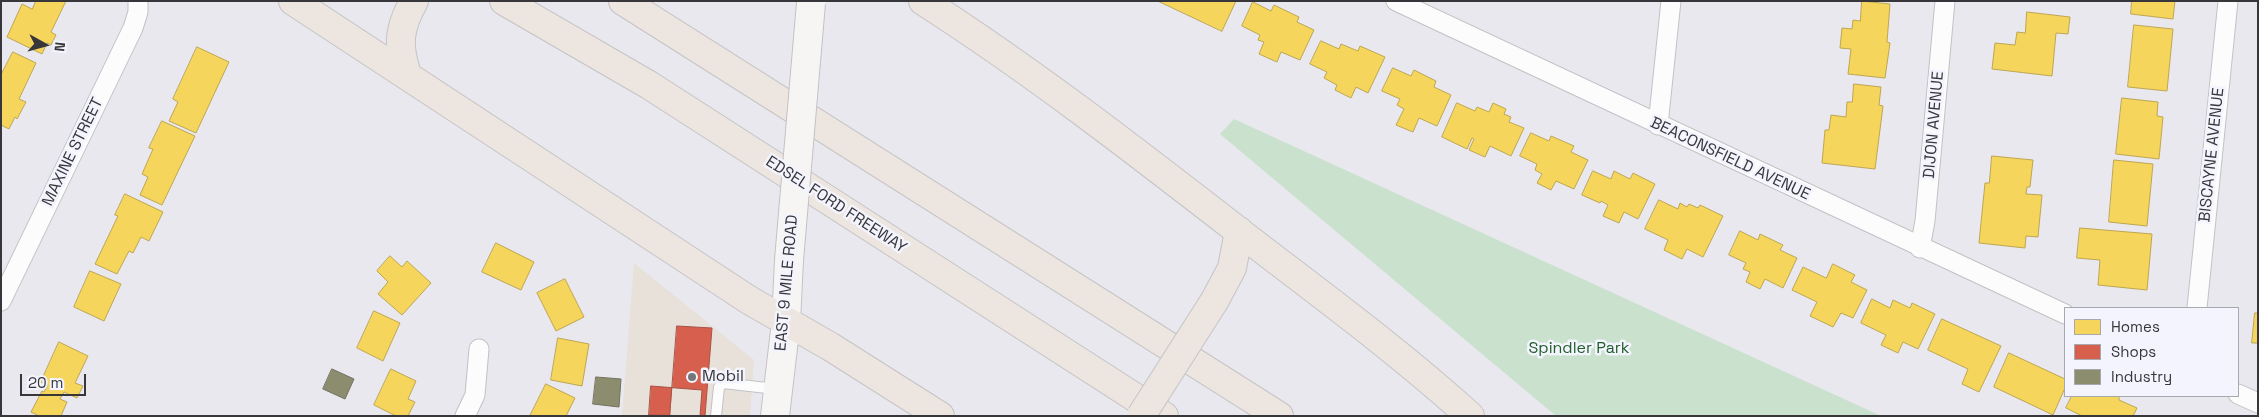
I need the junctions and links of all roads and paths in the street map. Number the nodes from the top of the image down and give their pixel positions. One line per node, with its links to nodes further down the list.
1 (138, 1): 16 (street, MAXINE STREET)
2 (293, 1): 12 (highway)
3 (504, 1): 28 (highway, EDSEL FORD FREEWAY)
4 (623, 1): 29 (highway)
5 (923, 1): 14 (highway)
6 (1396, 1): 13 (street, BEACONSFIELD AVENUE)
7 (1671, 1): 13 (street)
8 (1945, 1): 15 (street, DIJON AVENUE)
9 (2228, 1): 17 (street, BISCAYNE AVENUE)
10 (811, 2): 19 (main road, EAST 9 MILE ROAD, bridge)
11 (410, 8): 12 (highway)
12 (407, 74): 19 (highway)
13 (1658, 125): 15 (street, BEACONSFIELD AVENUE)
14 (1239, 231): 27 (highway, bridge); 30 (highway)
15 (1920, 248): 18 (street, BEACONSFIELD AVENUE)
16 (1, 301)
17 (2197, 307)
18 (2064, 314)
19 (786, 322): 22 (main road, EAST 9 MILE ROAD); 26 (highway)
20 (478, 349): 24 (street)
21 (2239, 394): 23 (street)
22 (776, 402): 25 (lane)
23 (2258, 403)
24 (465, 416)
25 (716, 416)
26 (940, 416)
27 (1140, 416)
28 (1164, 416)
29 (1279, 416)
30 (1470, 416)

